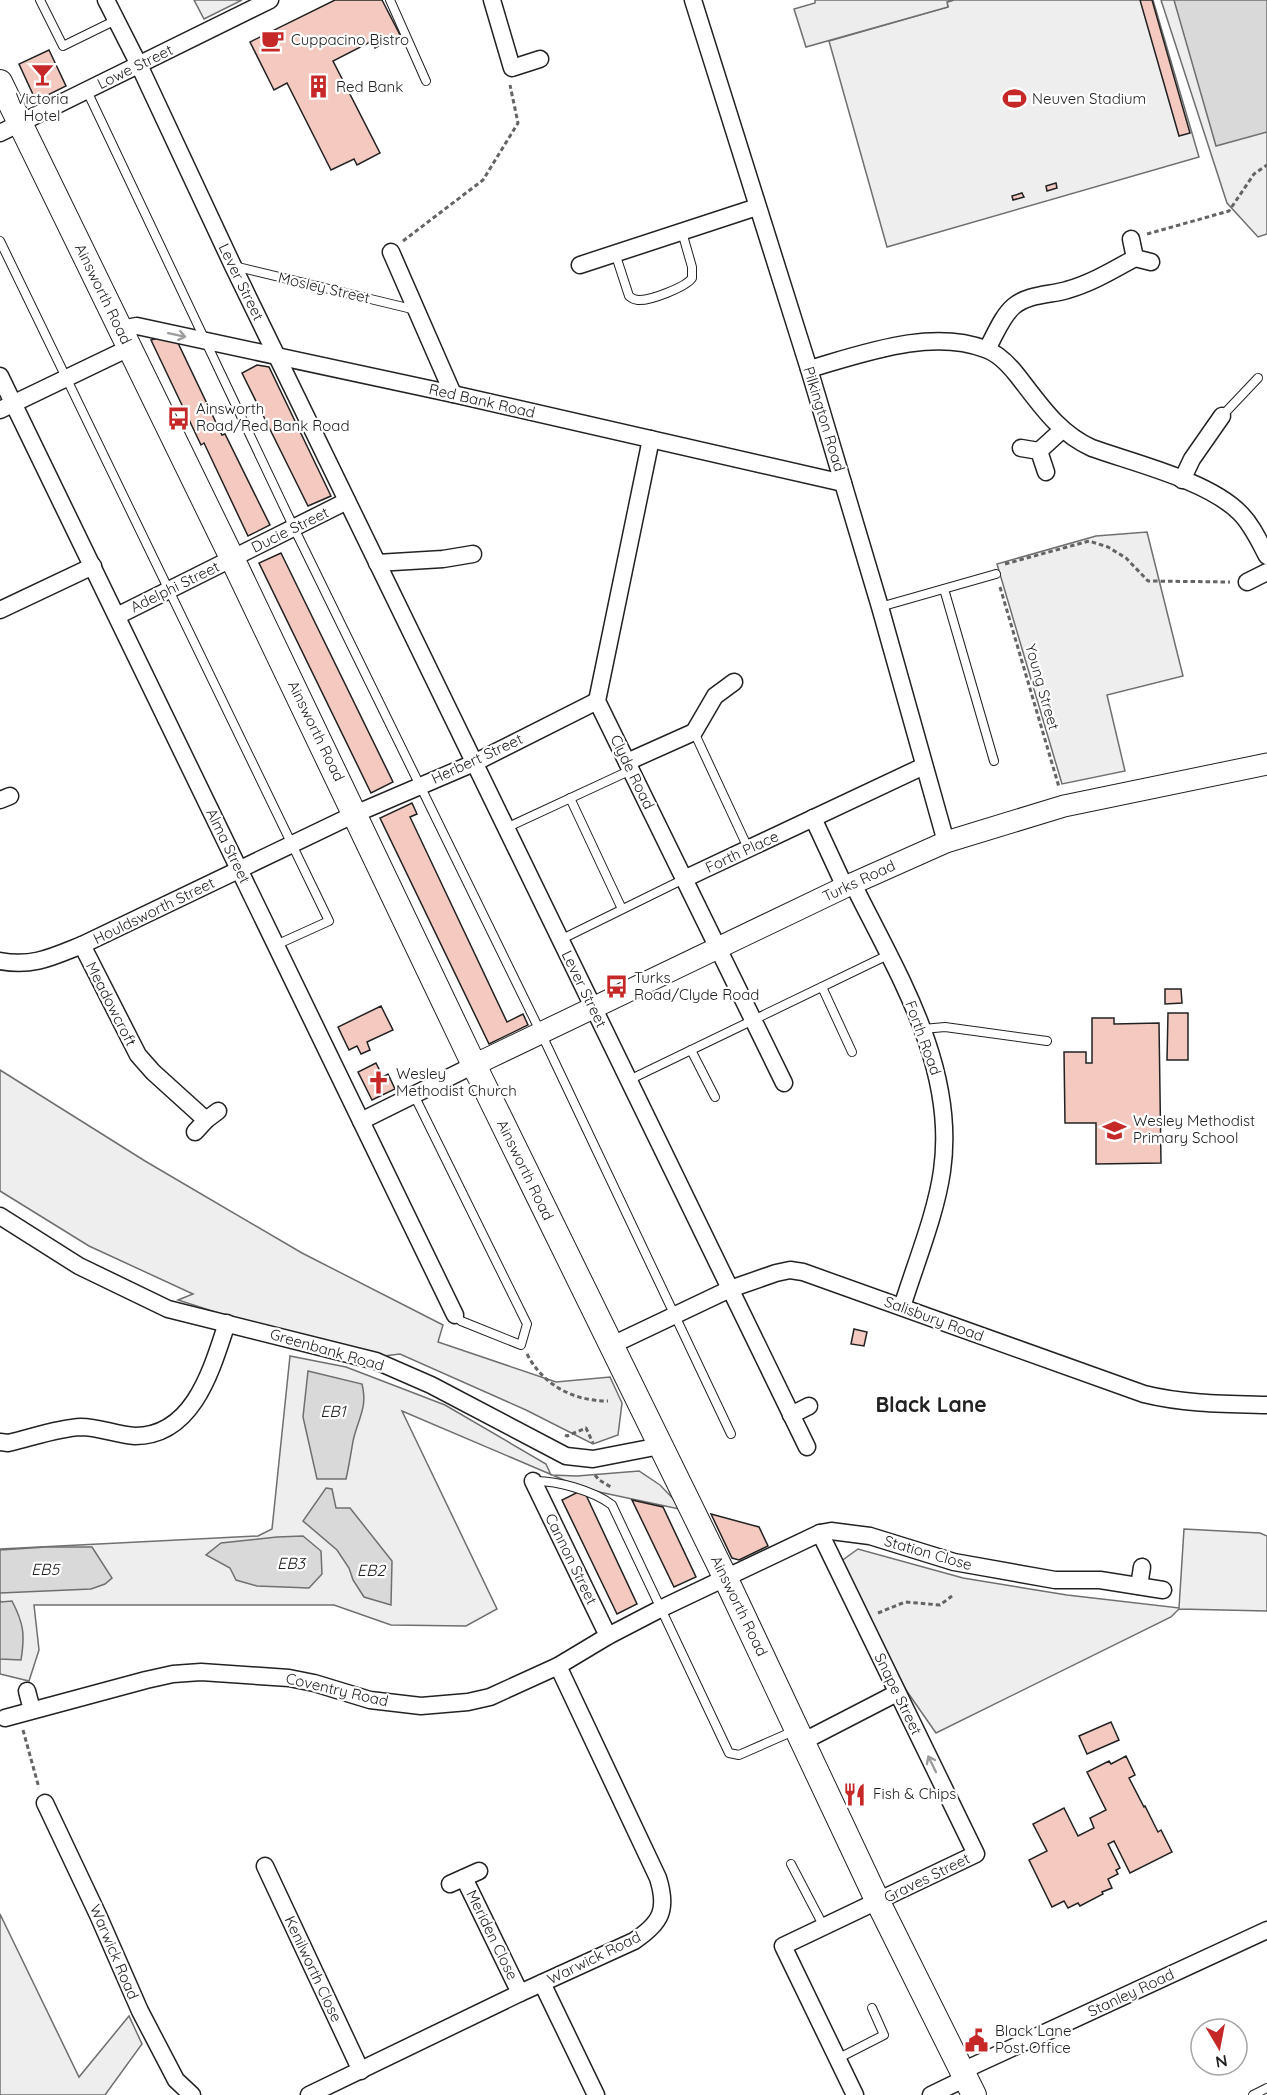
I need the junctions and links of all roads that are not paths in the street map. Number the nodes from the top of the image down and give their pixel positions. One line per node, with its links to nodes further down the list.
1 (40, 0): 7 (lane)
2 (106, 0): 7 (street, Lever Street)
3 (270, 0): 9 (street, Lowe Street)
4 (390, 0): 10 (lane)
5 (492, 0): 8 (street)
6 (693, 0): 14 (street, Pilkington Road)
7 (116, 20): 9 (street, Lever Street)
8 (540, 59)
9 (139, 65): 12 (street, Lowe Street); 21 (street, Lever Street)
10 (426, 81)
11 (0, 82): 13 (main road, Ainsworth Road)
12 (87, 91): 13 (street, Lowe Street); 24 (lane)
13 (10, 128): 23 (main road, Ainsworth Road)
14 (757, 207): 15 (street); 27 (street, Pilkington Road)
15 (682, 232): 19 (street); 19 (lane)
16 (1131, 239): 25 (street)
17 (0, 241): 30 (lane)
18 (391, 252): 22 (street)
19 (615, 253): 20 (street)
20 (580, 265)
21 (233, 266): 22 (lane, Mosley Street); 26 (street, Lever Street)
22 (416, 310): 31 (street)
23 (125, 339): 24 (street, Red Bank Road, one-way to 24); 30 (street); 45 (main road, Ainsworth Road)
24 (205, 341): 26 (street, Red Bank Road); 42 (lane)
25 (987, 349): 27 (street); 34 (street)
26 (277, 356): 31 (street, Red Bank Road); 41 (street, Lever Street)
27 (809, 369): 40 (street, Pilkington Road)
28 (0, 376): 32 (street, Alma Street)
29 (1258, 378): 33 (lane)
30 (65, 379): 32 (street); 52 (lane)
31 (453, 394): 35 (street, Red Bank Road)
32 (7, 406): 47 (street, Alma Street)
33 (1222, 416): 39 (street)
34 (1062, 430): 37 (street); 39 (street)
35 (651, 439): 40 (street, Red Bank Road); 57 (street)
36 (1021, 448): 37 (street)
37 (1039, 452): 38 (street)
38 (1047, 472)
39 (1182, 480): 44 (street)
40 (843, 483): 53 (street, Pilkington Road)
41 (347, 501): 42 (street, Ducie Street); 46 (street, Lever Street)
42 (294, 528): 45 (street, Ducie Street); 64 (lane)
43 (473, 554): 46 (street)
44 (1267, 556)
45 (232, 558): 52 (street, Adelphi Street); 66 (main road, Ainsworth Road)
46 (377, 563): 60 (street, Lever Street)
47 (93, 566): 54 (street); 55 (street, Alma Street)
48 (1267, 572): 50 (street)
49 (996, 574): 51 (lane)
50 (1247, 582)
51 (944, 589): 53 (lane); 59 (lane)
52 (168, 590): 55 (street, Adelphi Street); 70 (lane)
53 (880, 607): 63 (street, Pilkington Road)
54 (0, 610)
55 (117, 616): 72 (street, Alma Street)
56 (734, 682): 58 (street)
57 (597, 701): 60 (street, Herbert Street); 62 (street, Clyde Road)
58 (694, 732): 62 (street); 71 (lane)
59 (994, 761)
60 (474, 762): 64 (street, Herbert Street); 68 (street, Lever Street)
61 (1267, 764): 69 (street, Turks Road)
62 (629, 766): 65 (lane); 73 (street, Clyde Road)
63 (924, 766): 67 (street, Forth Place); 69 (street, Pilkington Road)
64 (420, 786): 66 (street, Herbert Street); 86 (lane)
65 (570, 798): 68 (lane); 75 (lane)
66 (355, 814): 70 (street, Houldsworth Street); 90 (main road, Ainsworth Road)
67 (813, 818): 71 (street, Forth Place); 74 (street, Forth Road)
68 (506, 828): 76 (street, Lever Street)
69 (946, 842): 74 (street, Turks Road)
70 (291, 845): 72 (street, Houldsworth Street); 78 (lane)
71 (748, 848): 73 (street, Forth Place)
72 (239, 869): 77 (street, Houldsworth Street); 78 (street, Alma Street)
73 (684, 879): 75 (lane, Forth Place); 79 (street, Clyde Road)
74 (849, 885): 79 (street, Turks Road); 80 (street, Forth Road)
75 (622, 909): 76 (lane, Forth Place)
76 (560, 940): 83 (street, Lever Street)
77 (82, 945): 81 (street, Meadowcroft); 96 (street, Meadowcroft)
78 (276, 945): 95 (street, Alma Street)
79 (719, 948): 83 (street, Turks Road); 84 (street, Clyde Road)
80 (888, 955): 82 (lane); 85 (street, Forth Road)
81 (0, 961)
82 (822, 987): 84 (lane); 89 (lane)
83 (593, 1008): 86 (street, Turks Road); 91 (street, Lever Street)
84 (753, 1020): 88 (lane); 92 (street, Clyde Road)
85 (923, 1029): 87 (lane); 99 (street, Forth Road)
86 (541, 1033): 90 (street, Turks Road); 100 (lane)
87 (1047, 1041)
88 (691, 1050): 91 (lane); 94 (lane)
89 (852, 1052)
90 (474, 1065): 93 (street); 103 (main road, Ainsworth Road)
91 (628, 1080): 98 (street, Lever Street)
92 (784, 1083)
93 (414, 1095): 95 (street); 101 (lane)
94 (715, 1097)
95 (361, 1121): 101 (street, Alma Street)
96 (195, 1132)
97 (0, 1216): 102 (street, Greenbank Road)
98 (730, 1289): 99 (street, Salisbury Road); 100 (street, Salisbury Road); 106 (street, Lever Street)
99 (902, 1307): 104 (street, Salisbury Road)
100 (675, 1314): 103 (street, Salisbury Road); 107 (lane)
101 (455, 1316)
102 (226, 1323): 108 (street); 109 (street, Greenbank Road)
103 (610, 1346): 109 (main road, Ainsworth Road)
104 (1267, 1405)
105 (809, 1406): 106 (street)
106 (791, 1415): 110 (street, Lever Street)
107 (731, 1434)
108 (0, 1442)
109 (660, 1446): 114 (main road, Ainsworth Road)
110 (807, 1447)
111 (533, 1481): 117 (lane); 118 (street, Cannon Street)
112 (819, 1533): 114 (street, Station Close); 115 (street, Station Close); 121 (street, Snape Street)
113 (1142, 1566): 115 (street)
114 (725, 1577): 117 (street, Coventry Road); 122 (main road, Ainsworth Road)
115 (1139, 1586): 116 (street, Station Close)
116 (1164, 1590)
117 (660, 1609): 118 (street, Coventry Road); 122 (lane)
118 (608, 1636): 119 (street, Coventry Road)
119 (558, 1666): 120 (street, Coventry Road); 131 (street, Warwick Road)
120 (27, 1691)
121 (897, 1693): 122 (street); 124 (street, Snape Street, one-way to 121)
122 (801, 1735): 128 (main road, Ainsworth Road)
123 (45, 1803): 138 (street, Warwick Road)
124 (976, 1854): 128 (street, Graves Street)
125 (791, 1864): 129 (lane)
126 (266, 1866): 135 (street, Kenilworth Close)
127 (464, 1878): 132 (street, Meriden Close)
128 (878, 1902): 129 (street, Graves Street); 136 (main road, Ainsworth Road)
129 (824, 1927): 134 (street, Graves Street)
130 (1267, 1930): 136 (street, Stanley Road)
131 (542, 1983): 132 (street, Warwick Road); 140 (street)
132 (520, 1993): 135 (street, Warwick Road)
133 (872, 2008): 134 (lane)
134 (837, 2059): 141 (street)
135 (361, 2071): 139 (street, Warwick Road)
136 (967, 2081): 142 (street, Stanley Road)
137 (1267, 2088): 143 (lane)
138 (192, 2095)
139 (309, 2095)
140 (596, 2095)
141 (855, 2095)
142 (931, 2095)
143 (1253, 2095)

